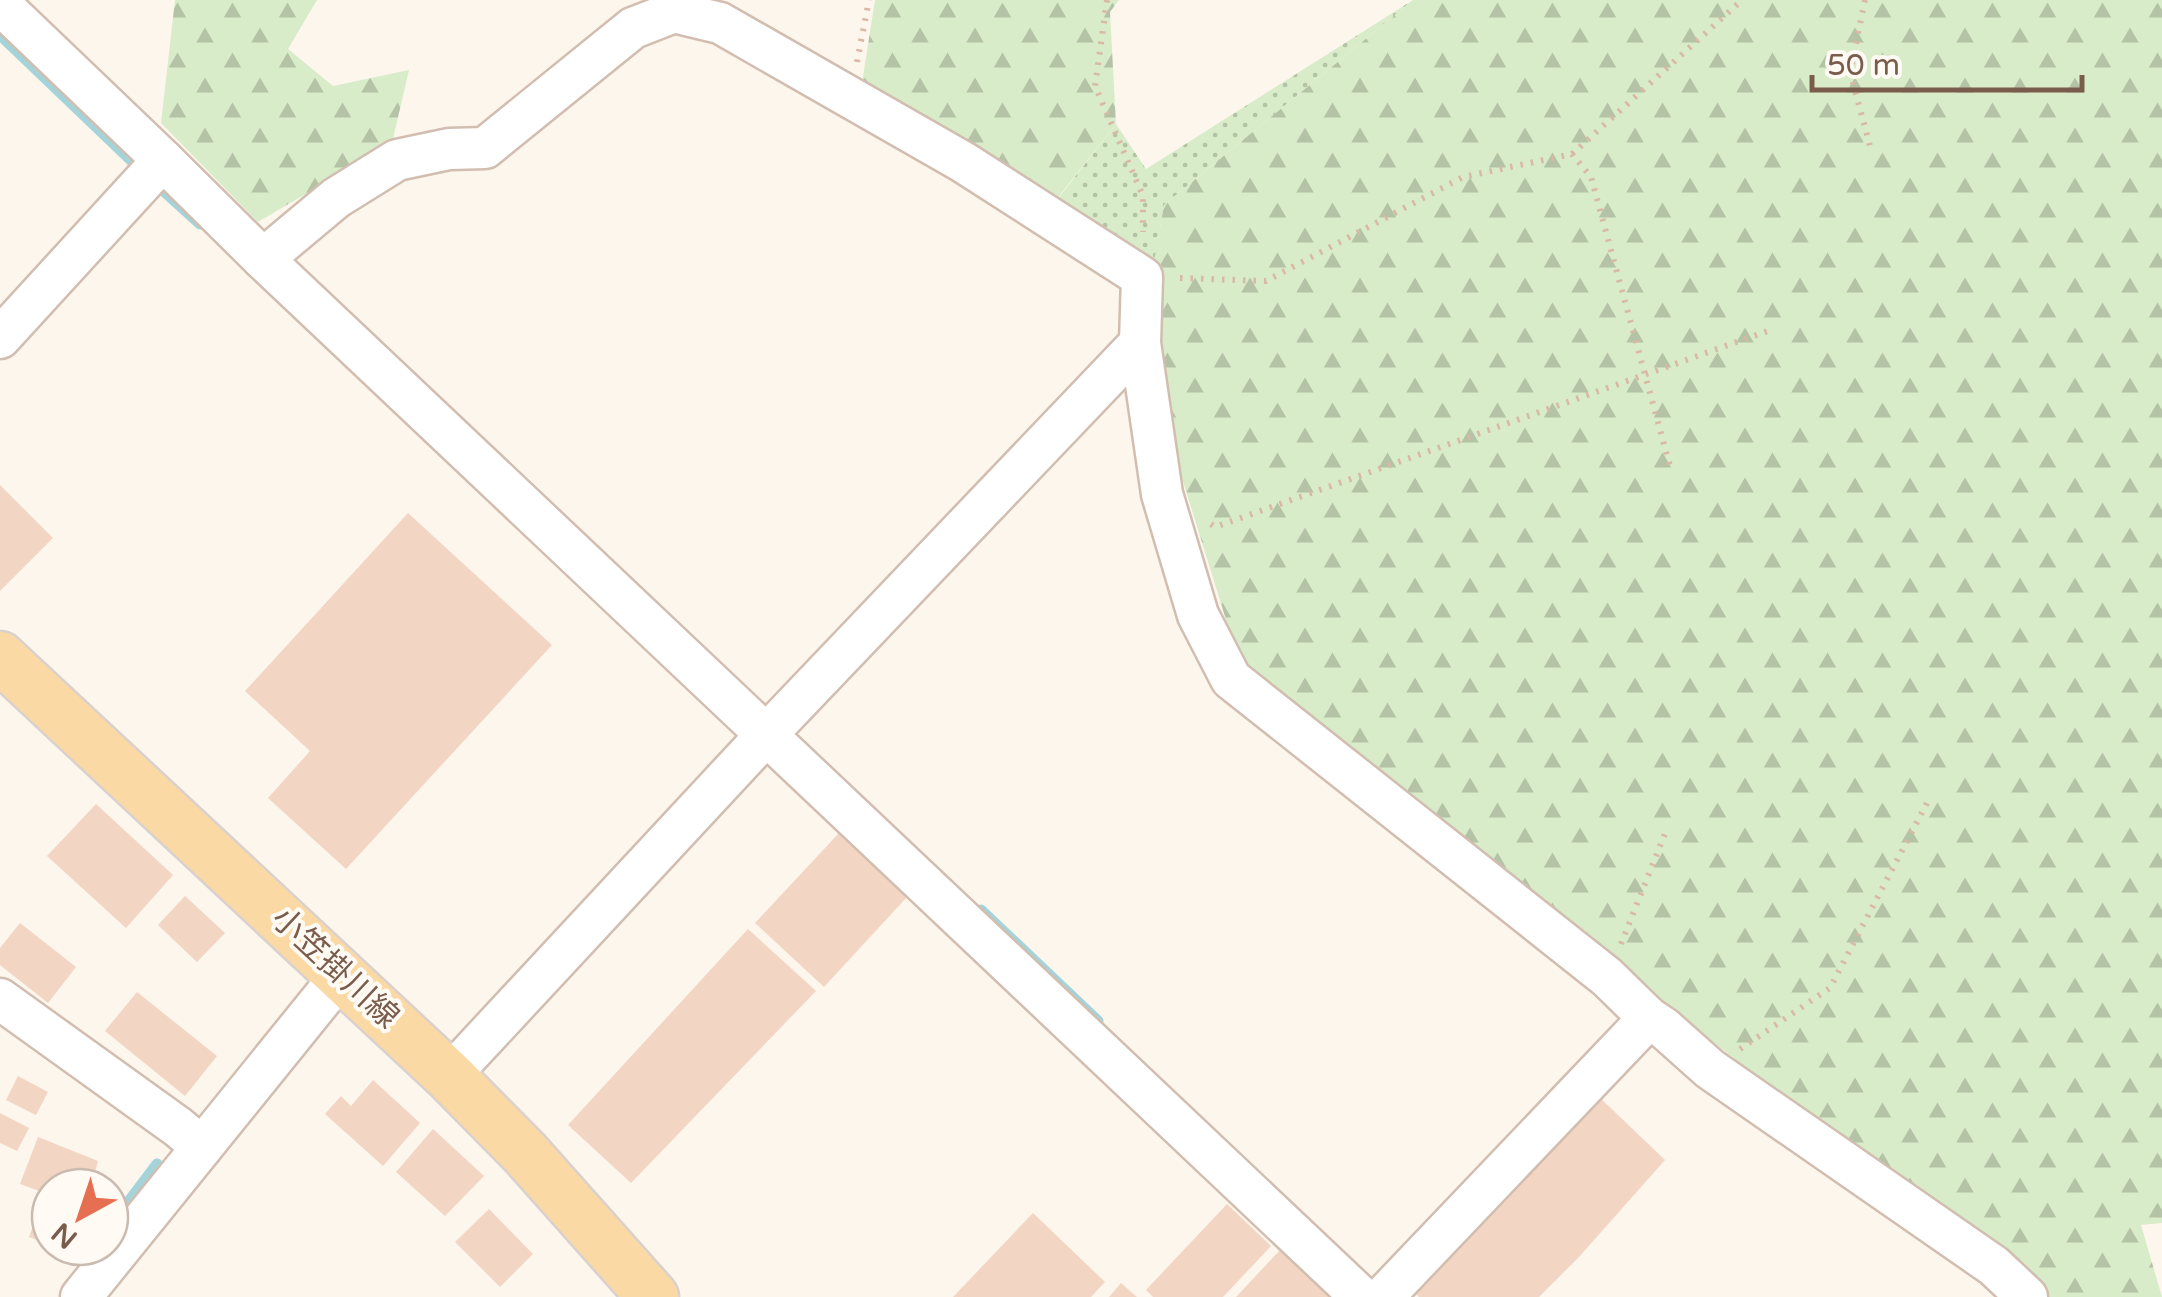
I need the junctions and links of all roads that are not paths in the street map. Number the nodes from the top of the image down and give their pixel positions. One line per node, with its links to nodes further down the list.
1 (0, 4): 2 (street)
2 (163, 160): 3 (street); 4 (street)
3 (263, 259): 5 (street); 7 (street)
4 (0, 338)
5 (1140, 343): 7 (street); 10 (street)
6 (0, 657): 8 (main road, 小笠掛川線)
7 (778, 723): 11 (street); 13 (street)
8 (342, 974): 11 (main road, 小笠掛川線); 12 (street)
9 (0, 999): 12 (street)
10 (1649, 1018): 13 (street); 16 (street)
11 (449, 1076): 15 (main road, 小笠掛川線)
12 (202, 1147): 14 (street)
13 (1378, 1295)
14 (81, 1297)
15 (653, 1297)
16 (2027, 1297)

